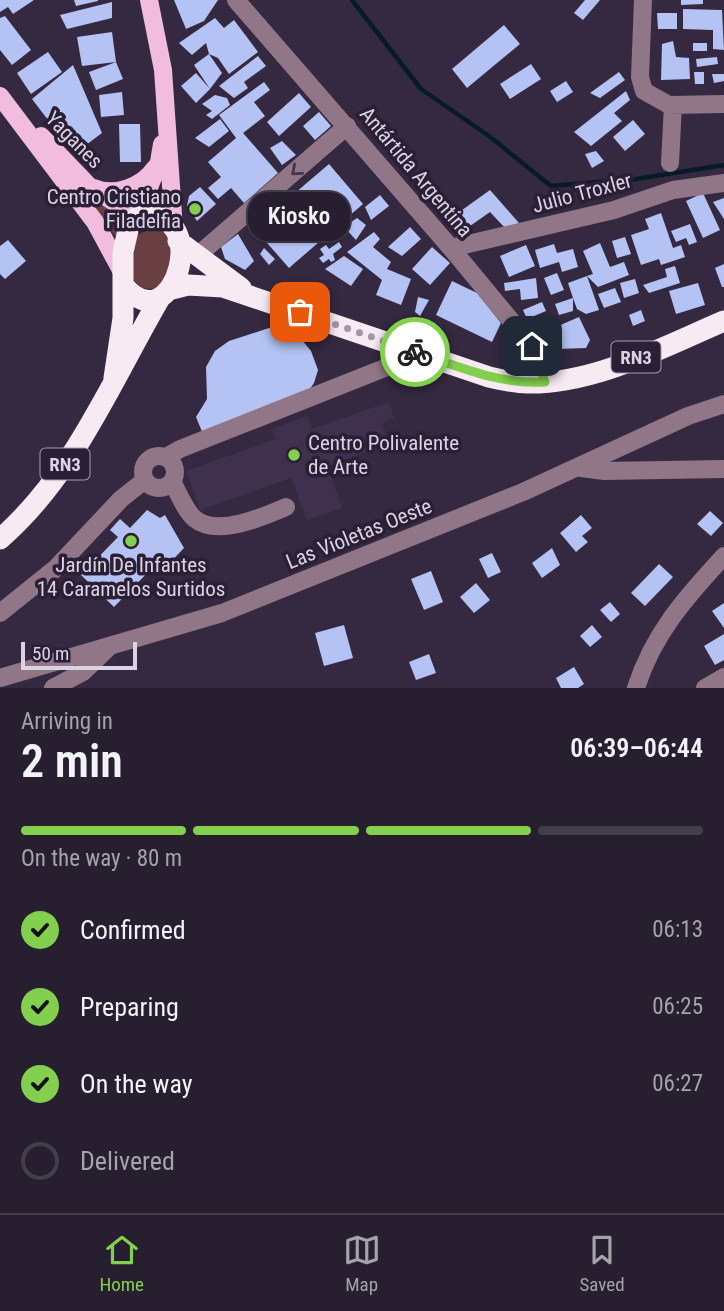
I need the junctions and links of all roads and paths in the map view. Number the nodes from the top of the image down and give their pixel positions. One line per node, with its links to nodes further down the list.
1 (149, 0): 8 (main road)
2 (236, 0): 9 (street, Antártida Argentina)
3 (643, 0): 6 (street)
4 (0, 96): 7 (main road, Yaganes)
5 (724, 104): 6 (street)
6 (673, 105): 11 (street)
7 (17, 116): 13 (main road, Yaganes); 18 (main road, Yaganes)
8 (166, 117): 10 (main road); 15 (main road)
9 (347, 126): 16 (street, Antártida Argentina); 17 (street, one-way to 17)
10 (159, 162): 13 (main road); 14 (main road)
11 (670, 163)
12 (724, 183): 16 (street, Julio Troxler)
13 (89, 186): 14 (main road, Yaganes)
14 (138, 217): 15 (highway, RN3); 18 (highway, RN3)
15 (176, 235): 17 (highway, RN3); 19 (highway, RN3)
16 (451, 248): 24 (street, Antártida Argentina)
17 (197, 256): 20 (highway, RN3)
18 (123, 279): 19 (highway, RN3); 23 (highway, RN3)
19 (166, 293): 20 (highway, RN3); 23 (highway, RN3)
20 (252, 295): 22 (highway, RN3)
21 (724, 321): 24 (highway, RN3)
22 (421, 354): 24 (highway, RN3); 26 (street)
23 (114, 378): 32 (highway, RN3)
24 (545, 382)
25 (724, 404): 27 (street, Las Violetas Oeste)
26 (166, 457): 29 (street); 30 (street)
27 (581, 468): 28 (street); 35 (street, Las Violetas Oeste)
28 (724, 469)
29 (145, 480): 30 (street); 34 (street)
30 (172, 481): 31 (street)
31 (286, 507)
32 (0, 538)
33 (724, 556): 39 (street)
34 (0, 613)
35 (108, 648): 37 (street, Las Violetas Oeste); 38 (street)
36 (724, 677): 40 (street)
37 (0, 678)
38 (53, 688)
39 (636, 688)
40 (705, 688)

